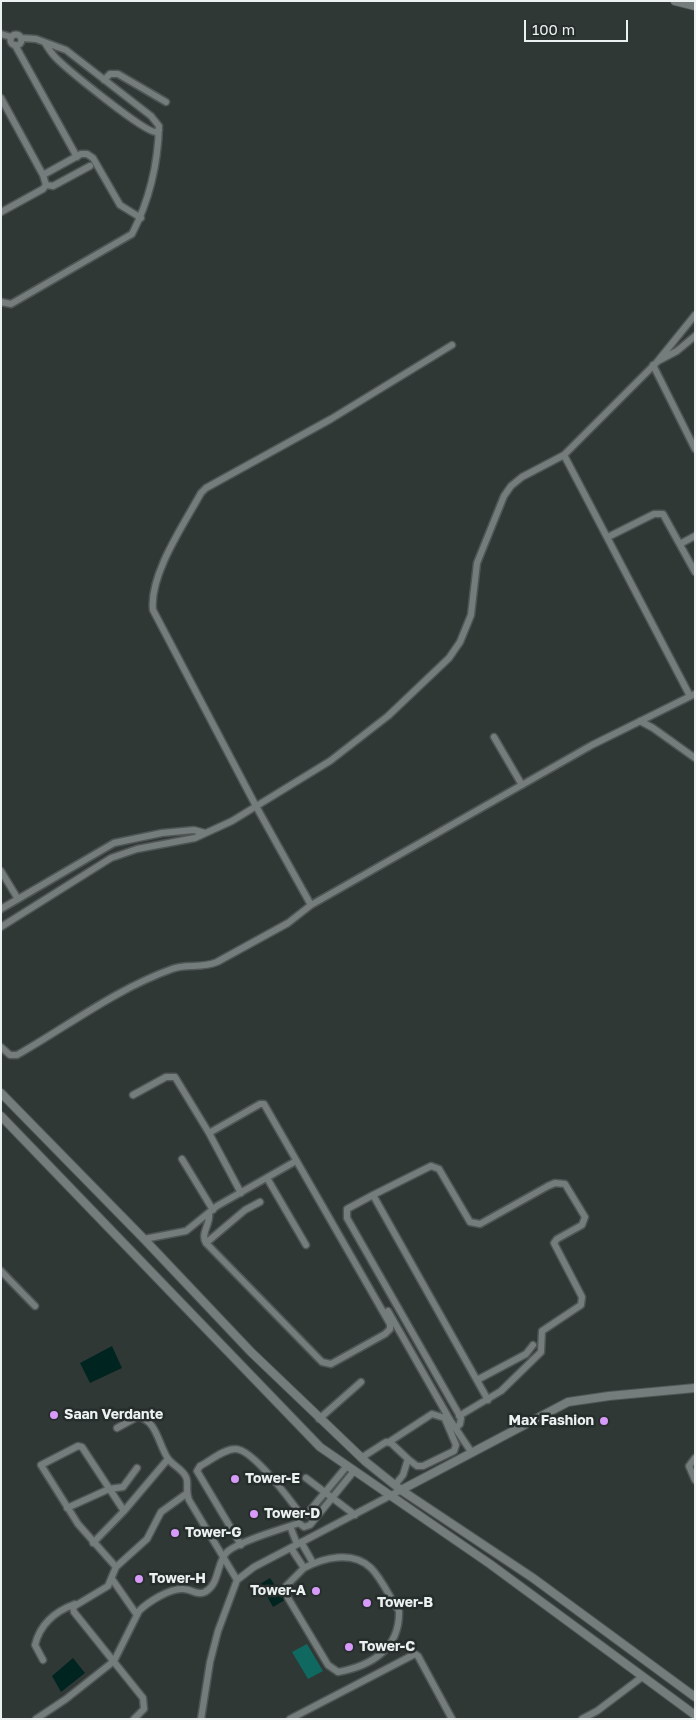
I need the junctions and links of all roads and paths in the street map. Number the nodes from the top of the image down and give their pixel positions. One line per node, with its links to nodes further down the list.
1 (675, 1): 2 (street)
2 (695, 6)
3 (1, 34): 4 (street)
4 (11, 37): 5 (street); 7 (street)
5 (21, 38): 6 (street); 7 (street)
6 (45, 43): 8 (street); 9 (street)
7 (15, 45): 16 (street)
8 (84, 64): 9 (street); 10 (street)
9 (75, 74): 14 (street)
10 (104, 80): 12 (street); 13 (street)
11 (1, 98): 18 (street)
12 (166, 102)
13 (145, 112): 14 (street); 15 (street)
14 (137, 122): 15 (street)
15 (159, 130): 21 (street)
16 (77, 157): 18 (street); 21 (street)
17 (90, 166): 19 (street)
18 (43, 175): 19 (street)
19 (46, 185): 20 (street)
20 (1, 212)
21 (141, 218): 22 (street)
22 (1, 302)
23 (695, 315): 26 (street)
24 (695, 336): 26 (street)
25 (452, 345): 38 (street)
26 (655, 364): 27 (street); 28 (street)
27 (695, 449)
28 (564, 455): 30 (street); 38 (street)
29 (695, 536): 31 (street)
30 (608, 537): 31 (street); 33 (street)
31 (680, 544): 32 (street)
32 (695, 572)
33 (693, 695): 34 (street)
34 (640, 721): 36 (street); 37 (street)
35 (494, 737): 37 (street)
36 (695, 758)
37 (522, 785): 42 (street)
38 (257, 808): 39 (street); 42 (street)
39 (205, 833): 41 (street); 44 (street)
40 (1, 871): 41 (street)
41 (18, 899): 43 (street)
42 (311, 905): 45 (street)
43 (1, 909)
44 (1, 927)
45 (1, 1047)
46 (1, 1093): 57 (street)
47 (133, 1096): 49 (street)
48 (1, 1116): 79 (street)
49 (209, 1133): 51 (street); 53 (street)
50 (182, 1159): 56 (street)
51 (296, 1160): 52 (street); 58 (street)
52 (267, 1178): 53 (street); 59 (street)
53 (242, 1193): 56 (street)
54 (373, 1194): 64 (street); 67 (street); 68 (street)
55 (260, 1202): 58 (street)
56 (211, 1211): 57 (street); 58 (street)
57 (144, 1239): 70 (street)
58 (206, 1243)
59 (306, 1244)
60 (1, 1271): 61 (street)
61 (36, 1306)
62 (388, 1311): 69 (street)
63 (533, 1345): 64 (street)
64 (477, 1380): 67 (street)
65 (361, 1382): 70 (street)
66 (695, 1388): 74 (street)
67 (488, 1400): 68 (street)
68 (459, 1416): 69 (street); 72 (street)
69 (447, 1418): 72 (street); 73 (street); 78 (street)
70 (319, 1420): 75 (street)
71 (117, 1428): 77 (street)
72 (456, 1428): 74 (street)
73 (389, 1442): 75 (street); 78 (street)
74 (472, 1453): 86 (street)
75 (361, 1458): 86 (street)
76 (695, 1458): 84 (street)
77 (168, 1459): 85 (street); 93 (street)
78 (408, 1459): 86 (street)
79 (347, 1466): 82 (street); 88 (street)
80 (137, 1468): 87 (street)
81 (197, 1470): 85 (street); 94 (street); 100 (street)
82 (354, 1471): 90 (street); 91 (street)
83 (306, 1478): 88 (street)
84 (695, 1480)
85 (187, 1481): 89 (street)
86 (398, 1488): 90 (street); 113 (street)
87 (110, 1489): 92 (street); 92 (street); 93 (street)
88 (325, 1492): 91 (street); 94 (street)
89 (186, 1494): 102 (street); 104 (street)
90 (389, 1496): 95 (street); 112 (street)
91 (332, 1498): 95 (street); 96 (street)
92 (67, 1508): 99 (street)
93 (124, 1510): 99 (street)
94 (304, 1514): 96 (street); 97 (street)
95 (354, 1515): 101 (street)
96 (312, 1521): 97 (street)
97 (299, 1523): 98 (street)
98 (290, 1526): 100 (street); 101 (street)
99 (93, 1543): 104 (street)
100 (241, 1545): 102 (street)
101 (296, 1545): 103 (street); 105 (street); 107 (street)
102 (223, 1557): 107 (street); 109 (street)
103 (313, 1563): 105 (street); 105 (street)
104 (116, 1567): 106 (street)
105 (304, 1568)
106 (112, 1579): 108 (street); 109 (street)
107 (237, 1580): 117 (street)
108 (76, 1604): 110 (street); 111 (street)
109 (137, 1615): 111 (street)
110 (43, 1660)
111 (114, 1662): 115 (street); 116 (street)
112 (642, 1677): 114 (street); 120 (street)
113 (695, 1697)
114 (695, 1715)
115 (36, 1719)
116 (134, 1719)
117 (202, 1719)
118 (290, 1719): 119 (street)
119 (452, 1719)
120 (582, 1719)

